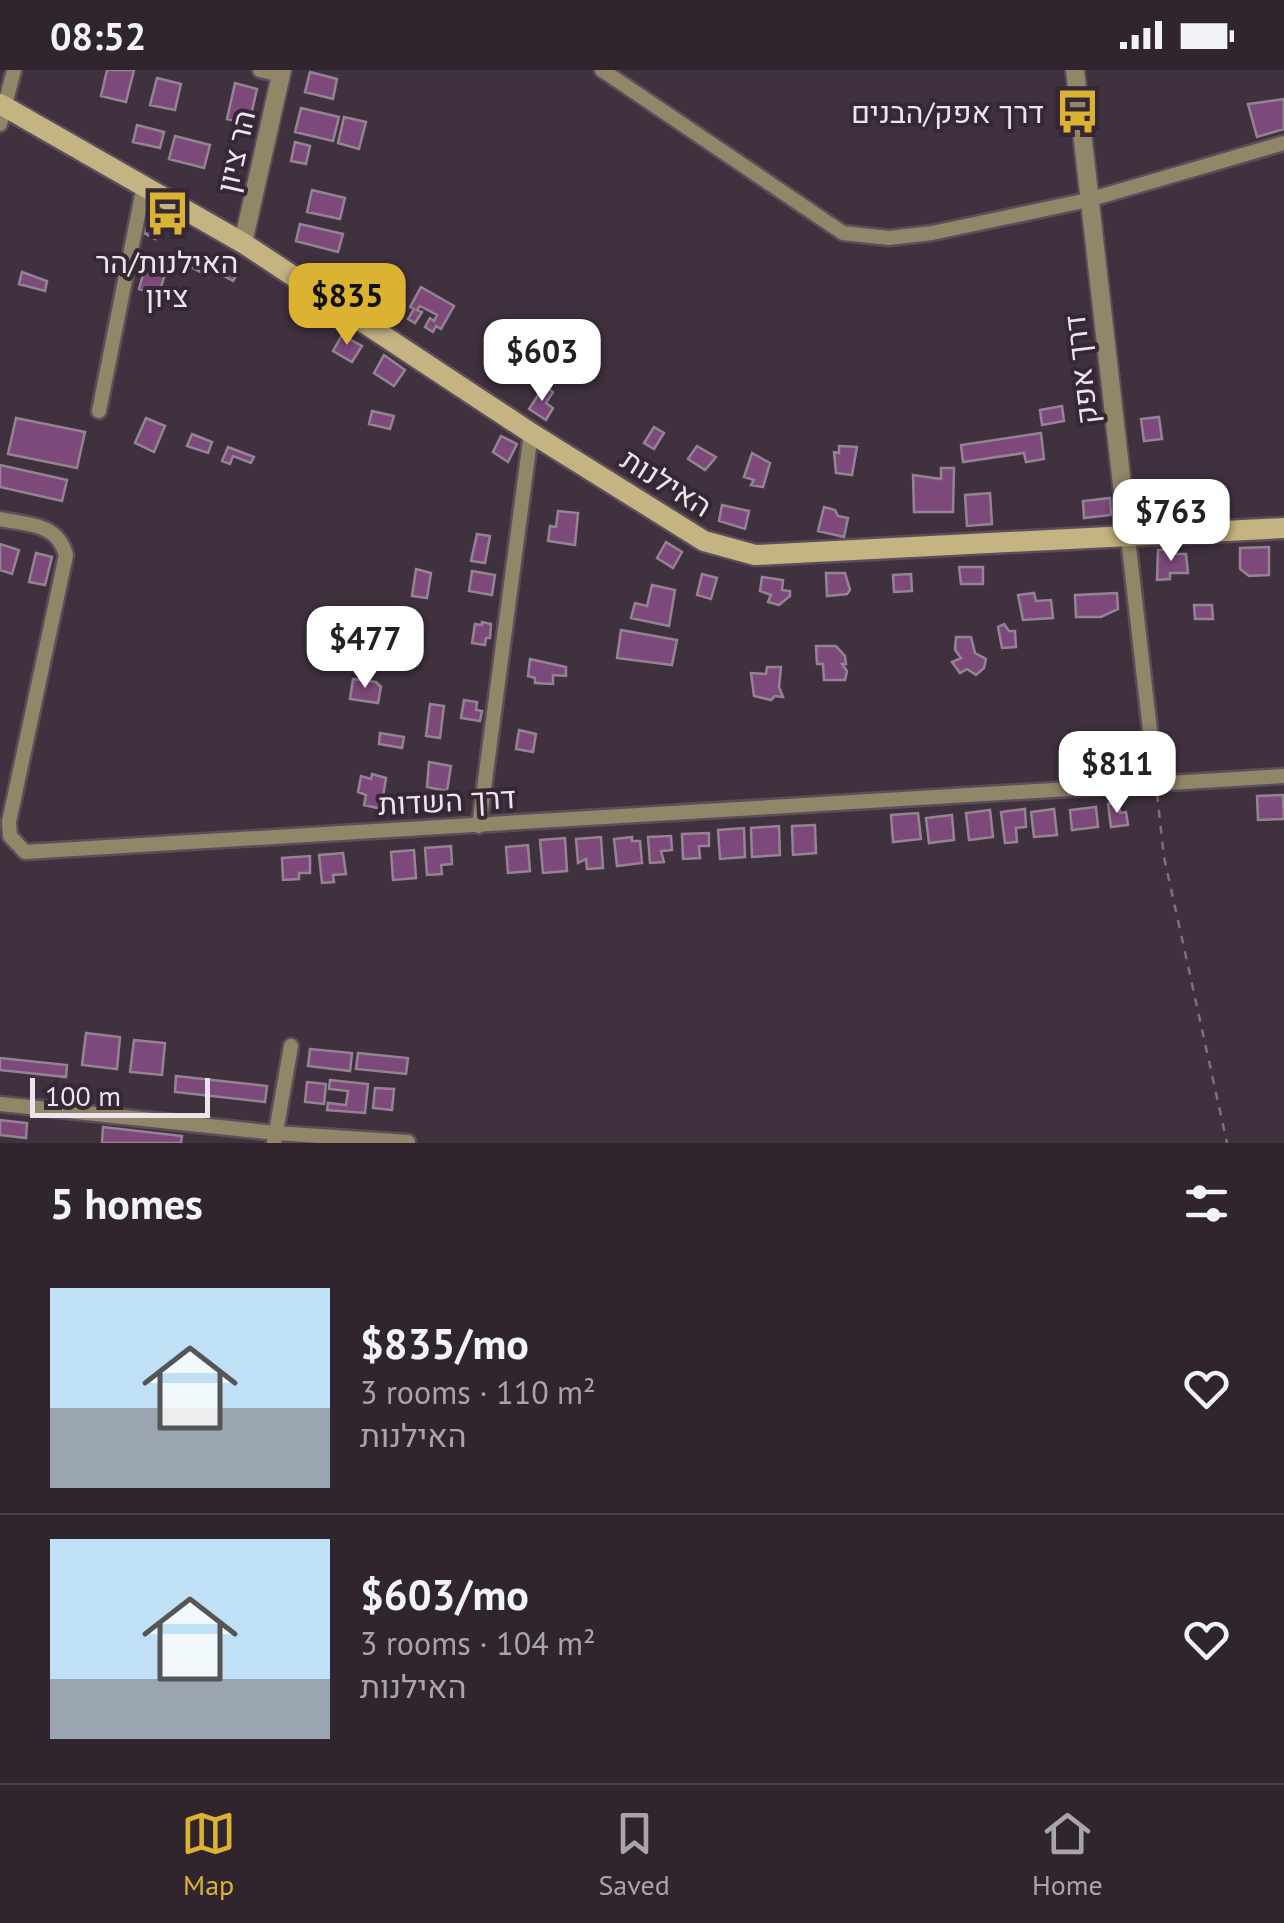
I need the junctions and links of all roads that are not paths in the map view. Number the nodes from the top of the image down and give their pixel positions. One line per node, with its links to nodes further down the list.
1 (14, 70): 6 (street)
2 (260, 70): 5 (street)
3 (602, 70): 9 (street)
4 (1074, 70): 9 (street, דרך אפק)
5 (281, 72): 10 (street, הר ציון)
6 (2, 112): 8 (main road, האילנות)
7 (1284, 143): 9 (street)
8 (144, 185): 10 (main road, האילנות); 11 (street)
9 (1088, 200): 15 (street, דרך אפק)
10 (243, 243): 12 (main road, האילנות)
11 (100, 411)
12 (531, 433): 15 (main road, האילנות); 18 (street)
13 (0, 519): 18 (street, דרך השדות)
14 (1284, 528): 15 (main road, האילנות)
15 (1128, 538): 17 (street, דרך אפק)
16 (1284, 776): 17 (street, דרך השדות)
17 (1156, 783): 18 (street, דרך השדות)
18 (479, 826)
19 (291, 1046): 21 (street)
20 (0, 1104): 21 (street)
21 (275, 1138): 22 (street)
22 (408, 1142)

